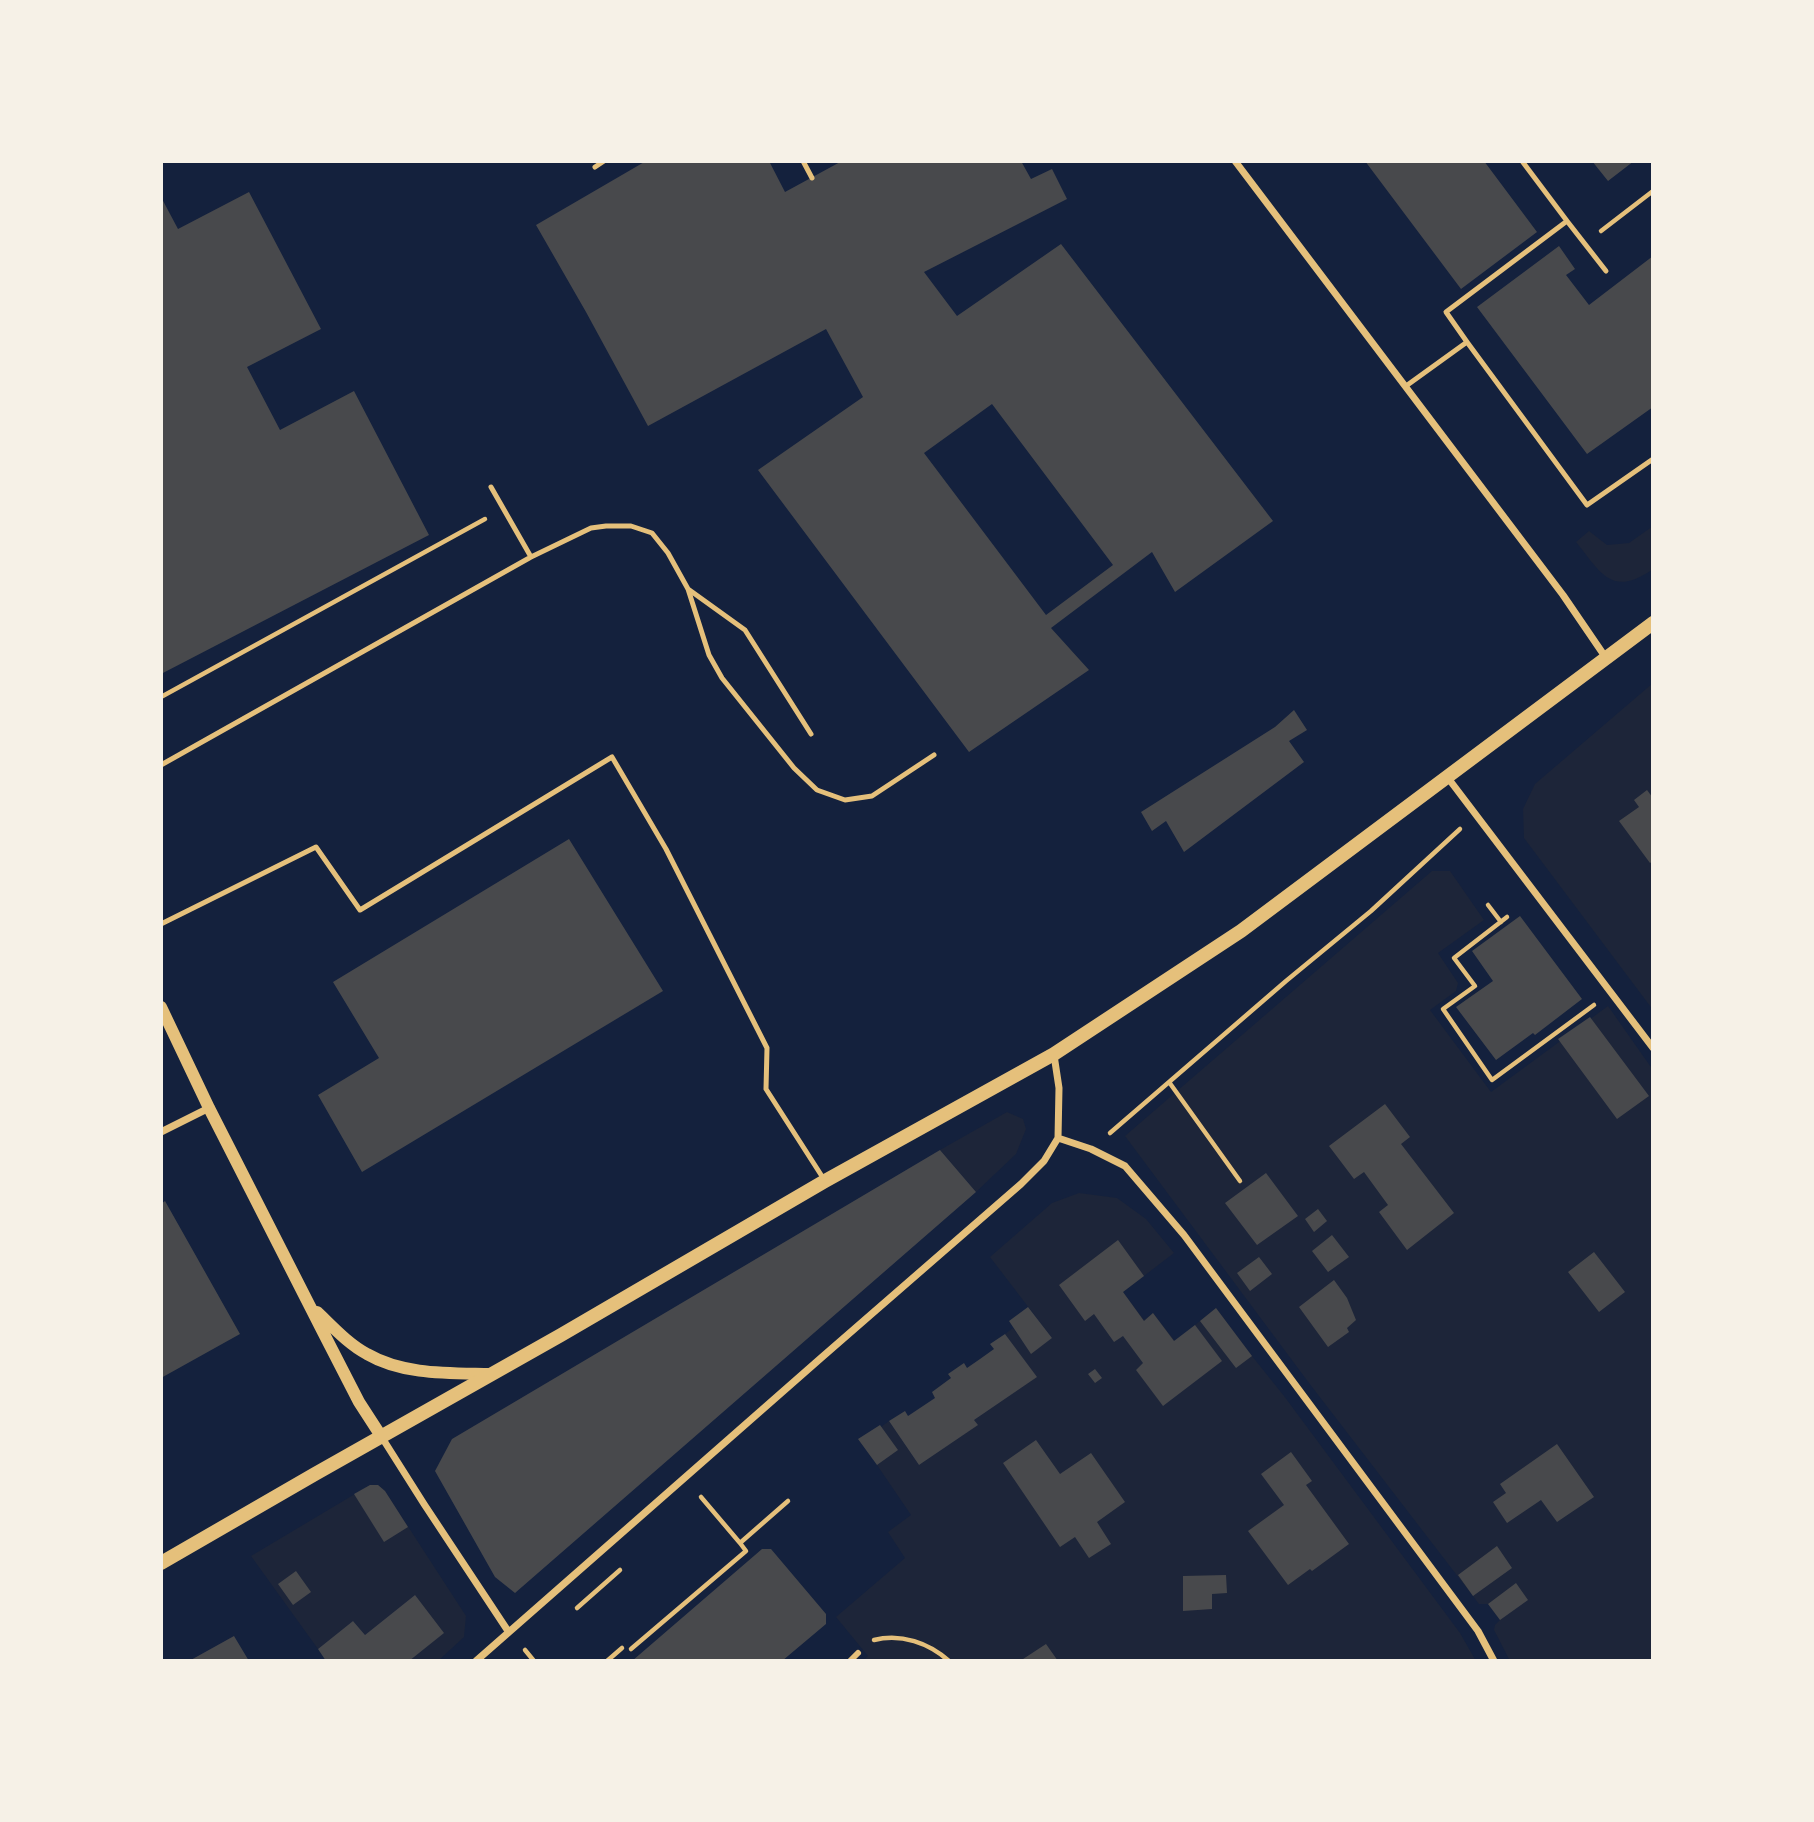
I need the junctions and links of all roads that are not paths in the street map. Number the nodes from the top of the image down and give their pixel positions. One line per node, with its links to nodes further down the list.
1 (604, 161): 5 (lane)
2 (803, 161): 6 (lane)
3 (1235, 161): 10 (street)
4 (1522, 161): 7 (lane)
5 (595, 167)
6 (812, 177)
7 (1567, 221): 8 (lane); 9 (lane)
8 (1606, 271)
9 (1466, 342): 10 (lane); 11 (lane)
10 (1406, 386): 16 (street)
11 (1653, 459)
12 (491, 487): 13 (lane)
13 (531, 557): 14 (lane); 19 (lane)
14 (688, 589): 17 (lane); 18 (lane)
15 (1653, 625): 16 (main road)
16 (1606, 659): 20 (main road)
17 (811, 734)
18 (934, 755)
19 (161, 765)
20 (1448, 778): 23 (street); 24 (main road)
21 (161, 924): 28 (lane)
22 (161, 1007): 25 (street)
23 (1653, 1048)
24 (1054, 1054): 27 (street); 28 (main road)
25 (209, 1108): 26 (street); 29 (street)
26 (161, 1132)
27 (1058, 1138): 33 (street); 37 (street)
28 (825, 1181): 30 (main road)
29 (311, 1306): 30 (street); 31 (street)
30 (490, 1374): 31 (main road)
31 (382, 1436): 32 (main road); 33 (street)
32 (161, 1563)
33 (508, 1631): 35 (street)
34 (859, 1653): 36 (street)
35 (476, 1661)
36 (850, 1661)
37 (1494, 1661)

